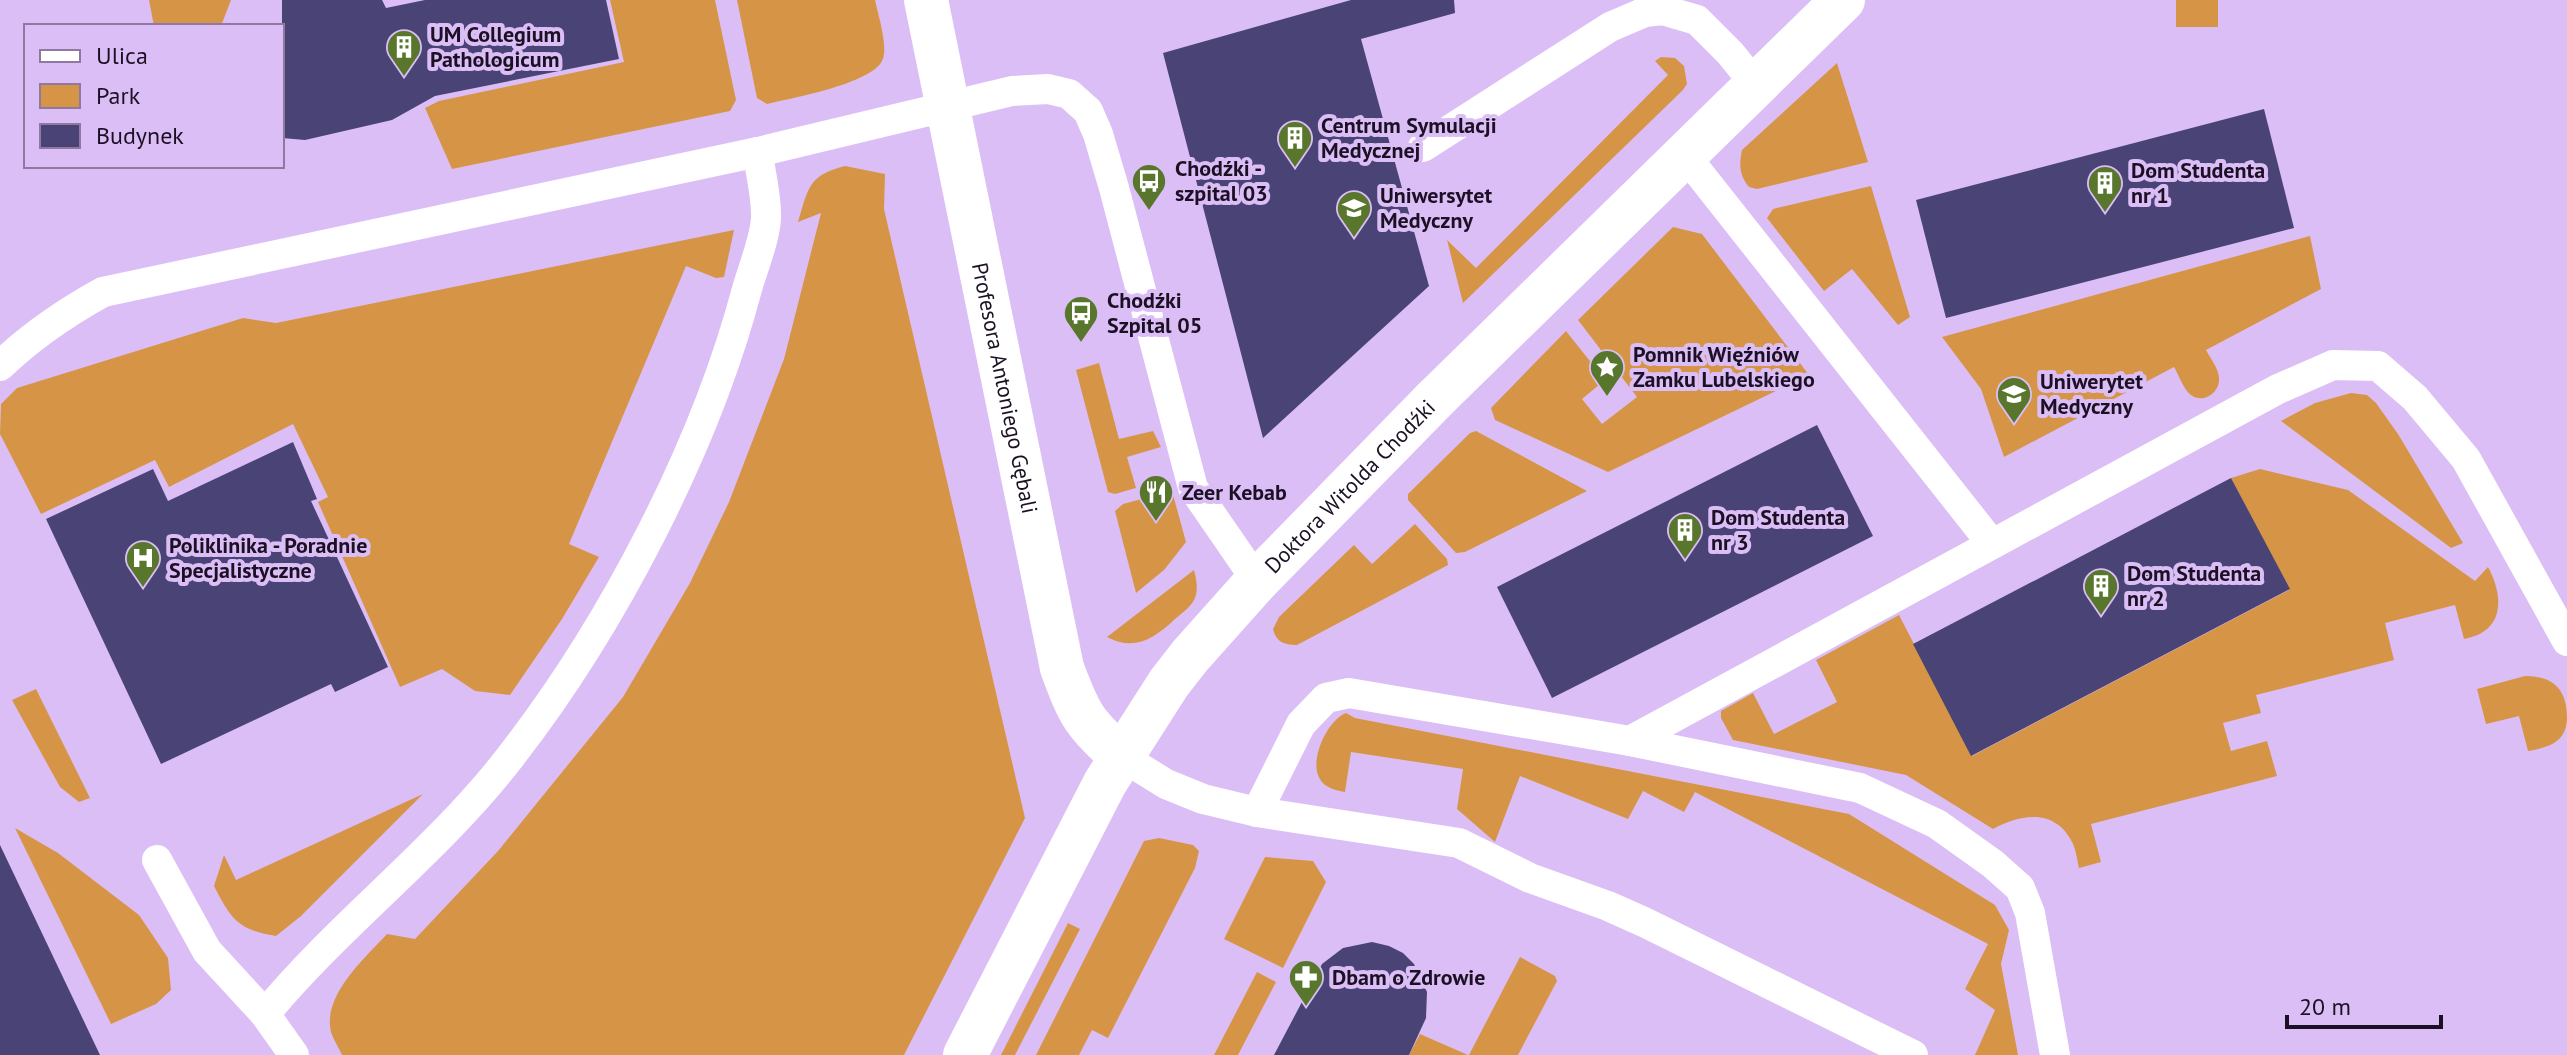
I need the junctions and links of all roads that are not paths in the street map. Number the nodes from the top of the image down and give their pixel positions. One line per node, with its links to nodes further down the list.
1 (926, 0): 4 (street, Profesora Antoniego Gębali)
2 (1843, 0): 3 (street, Doktora Witolda Chodźki)
3 (1756, 85): 5 (lane); 7 (street, Doktora Witolda Chodźki)
4 (948, 105): 6 (lane); 10 (lane); 13 (street, Profesora Antoniego Gębali)
5 (1423, 147)
6 (758, 152): 8 (lane); 16 (lane)
7 (1684, 154): 9 (lane); 10 (street, Doktora Witolda Chodźki)
8 (0, 366)
9 (1992, 544): 11 (lane); 12 (lane)
10 (1257, 581): 13 (street, Doktora Witolda Chodźki)
11 (2567, 641)
12 (1630, 741): 14 (lane); 20 (lane)
13 (1121, 756): 14 (lane); 18 (street, Doktora Witolda Chodźki)
14 (1257, 812): 19 (lane)
15 (157, 860): 16 (lane)
16 (265, 1014): 17 (lane)
17 (294, 1055)
18 (965, 1055)
19 (1913, 1055)
20 (2055, 1055)

